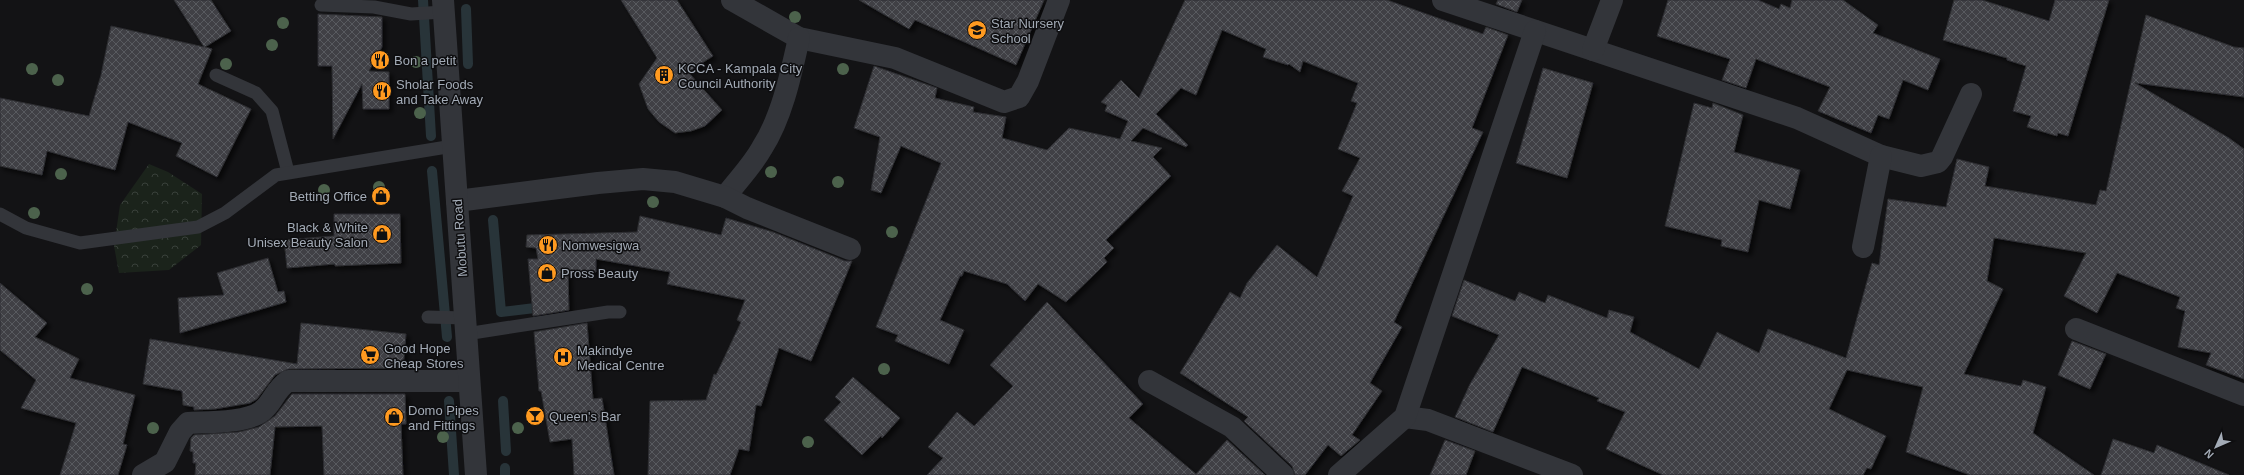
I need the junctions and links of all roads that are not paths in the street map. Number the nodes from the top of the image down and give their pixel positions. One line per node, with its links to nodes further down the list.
1 (732, 0): 8 (street)
2 (1059, 0): 8 (street)
3 (1443, 0): 7 (street)
4 (1612, 0): 9 (street)
5 (321, 5): 6 (lane)
6 (441, 8): 12 (street, Mobutu Road)
7 (1535, 30): 9 (street); 27 (street)
8 (799, 38): 15 (street)
9 (1592, 50): 13 (street)
10 (216, 75): 14 (lane)
11 (1971, 94): 13 (street)
12 (453, 146): 14 (lane); 16 (street, Mobutu Road)
13 (1881, 156): 18 (street)
14 (288, 172): 17 (lane)
15 (725, 197): 16 (street); 19 (street)
16 (457, 201): 22 (street, Mobutu Road)
17 (0, 214)
18 (1863, 247)
19 (850, 249)
20 (620, 312): 22 (lane)
21 (428, 317): 22 (lane)
22 (466, 326): 25 (street, Mobutu Road)
23 (2076, 329): 26 (street)
24 (1149, 381): 30 (street)
25 (469, 382): 28 (street); 29 (street, Mobutu Road)
26 (2244, 395)
27 (1405, 417): 31 (street); 32 (street)
28 (143, 475)
29 (476, 475)
30 (1283, 475)
31 (1339, 475)
32 (1572, 475)

